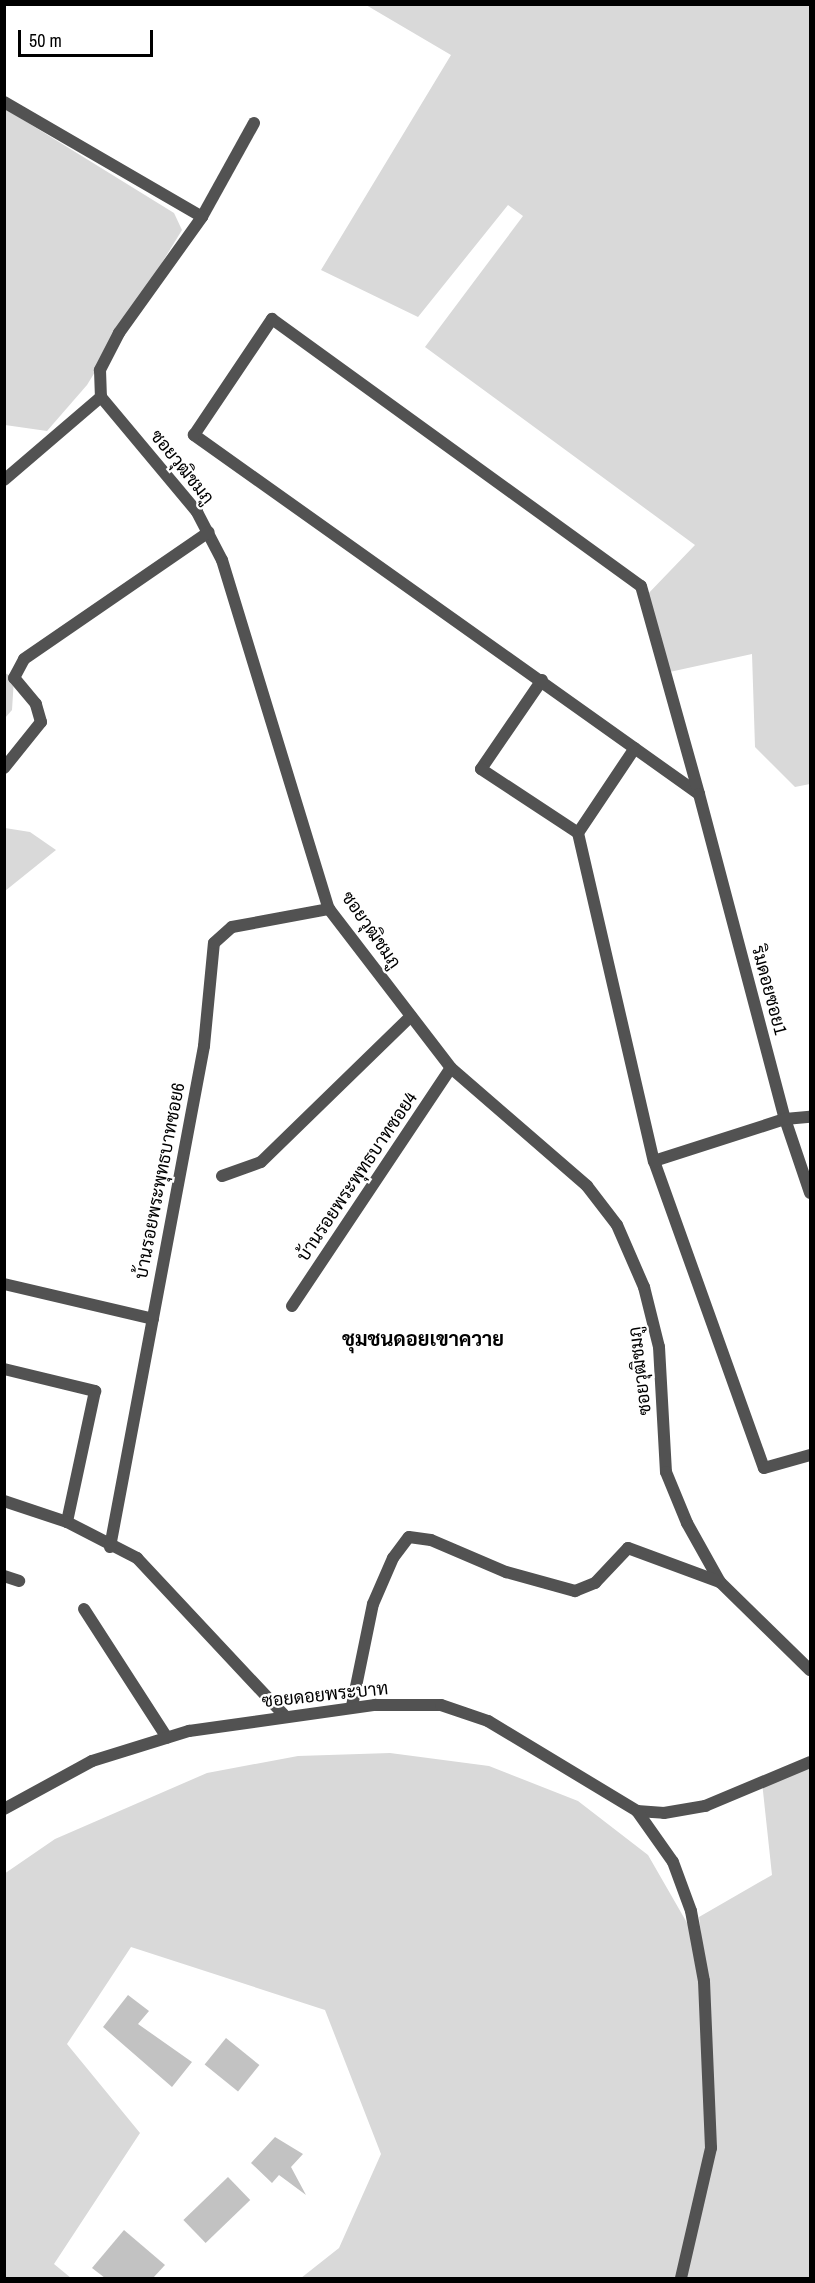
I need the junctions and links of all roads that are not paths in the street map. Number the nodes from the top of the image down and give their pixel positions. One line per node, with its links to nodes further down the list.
1 (4, 102): 3 (street)
2 (254, 123): 3 (street)
3 (202, 217): 4 (street)
4 (101, 397): 5 (street); 6 (street, ซอยวุฒิชมภู)
5 (4, 480)
6 (209, 532): 9 (street); 12 (street, ซอยวุฒิชมภู)
7 (542, 681): 8 (street); 10 (street, ริมดอยซอย1); 11 (street)
8 (635, 748): 10 (street); 11 (street)
9 (4, 768)
10 (699, 795): 16 (street, ริมดอยซอย1)
11 (579, 832): 17 (street)
12 (329, 909): 13 (street, ซอยวุฒิชมภู); 22 (street, บ้านรอยพระพุทธบาทซอย6)
13 (411, 1016): 14 (street, ซอยวุฒิชมภู); 18 (street)
14 (451, 1068): 21 (street, บ้านรอยพระพุทธบาทซอย4); 30 (street, ซอยวุฒิชมภู)
15 (810, 1118): 16 (street)
16 (785, 1119): 17 (street); 19 (street, ริมดอยซอย1)
17 (654, 1161): 24 (street)
18 (222, 1176)
19 (810, 1193)
20 (4, 1284): 22 (street)
21 (292, 1306)
22 (153, 1319): 27 (street, บ้านรอยพระพุทธบาทซอย6)
23 (4, 1369): 26 (street)
24 (810, 1455)
25 (4, 1501): 26 (street)
26 (67, 1522): 27 (street)
27 (110, 1547): 34 (street)
28 (4, 1576): 29 (street)
29 (19, 1581)
30 (720, 1582): 32 (street, ซอยวุฒิชมภู); 33 (street)
31 (84, 1609): 35 (street)
32 (810, 1670)
33 (352, 1706): 34 (street, ซอยดอยพระบาท); 38 (street, ซอยดอยพระบาท)
34 (285, 1716): 35 (street, ซอยดอยพระบาท)
35 (167, 1738): 37 (street, ซอยดอยพระบาท)
36 (810, 1762): 38 (street, ซอยดอยพระบาท)
37 (4, 1809)
38 (637, 1811): 39 (street)
39 (681, 2278)

